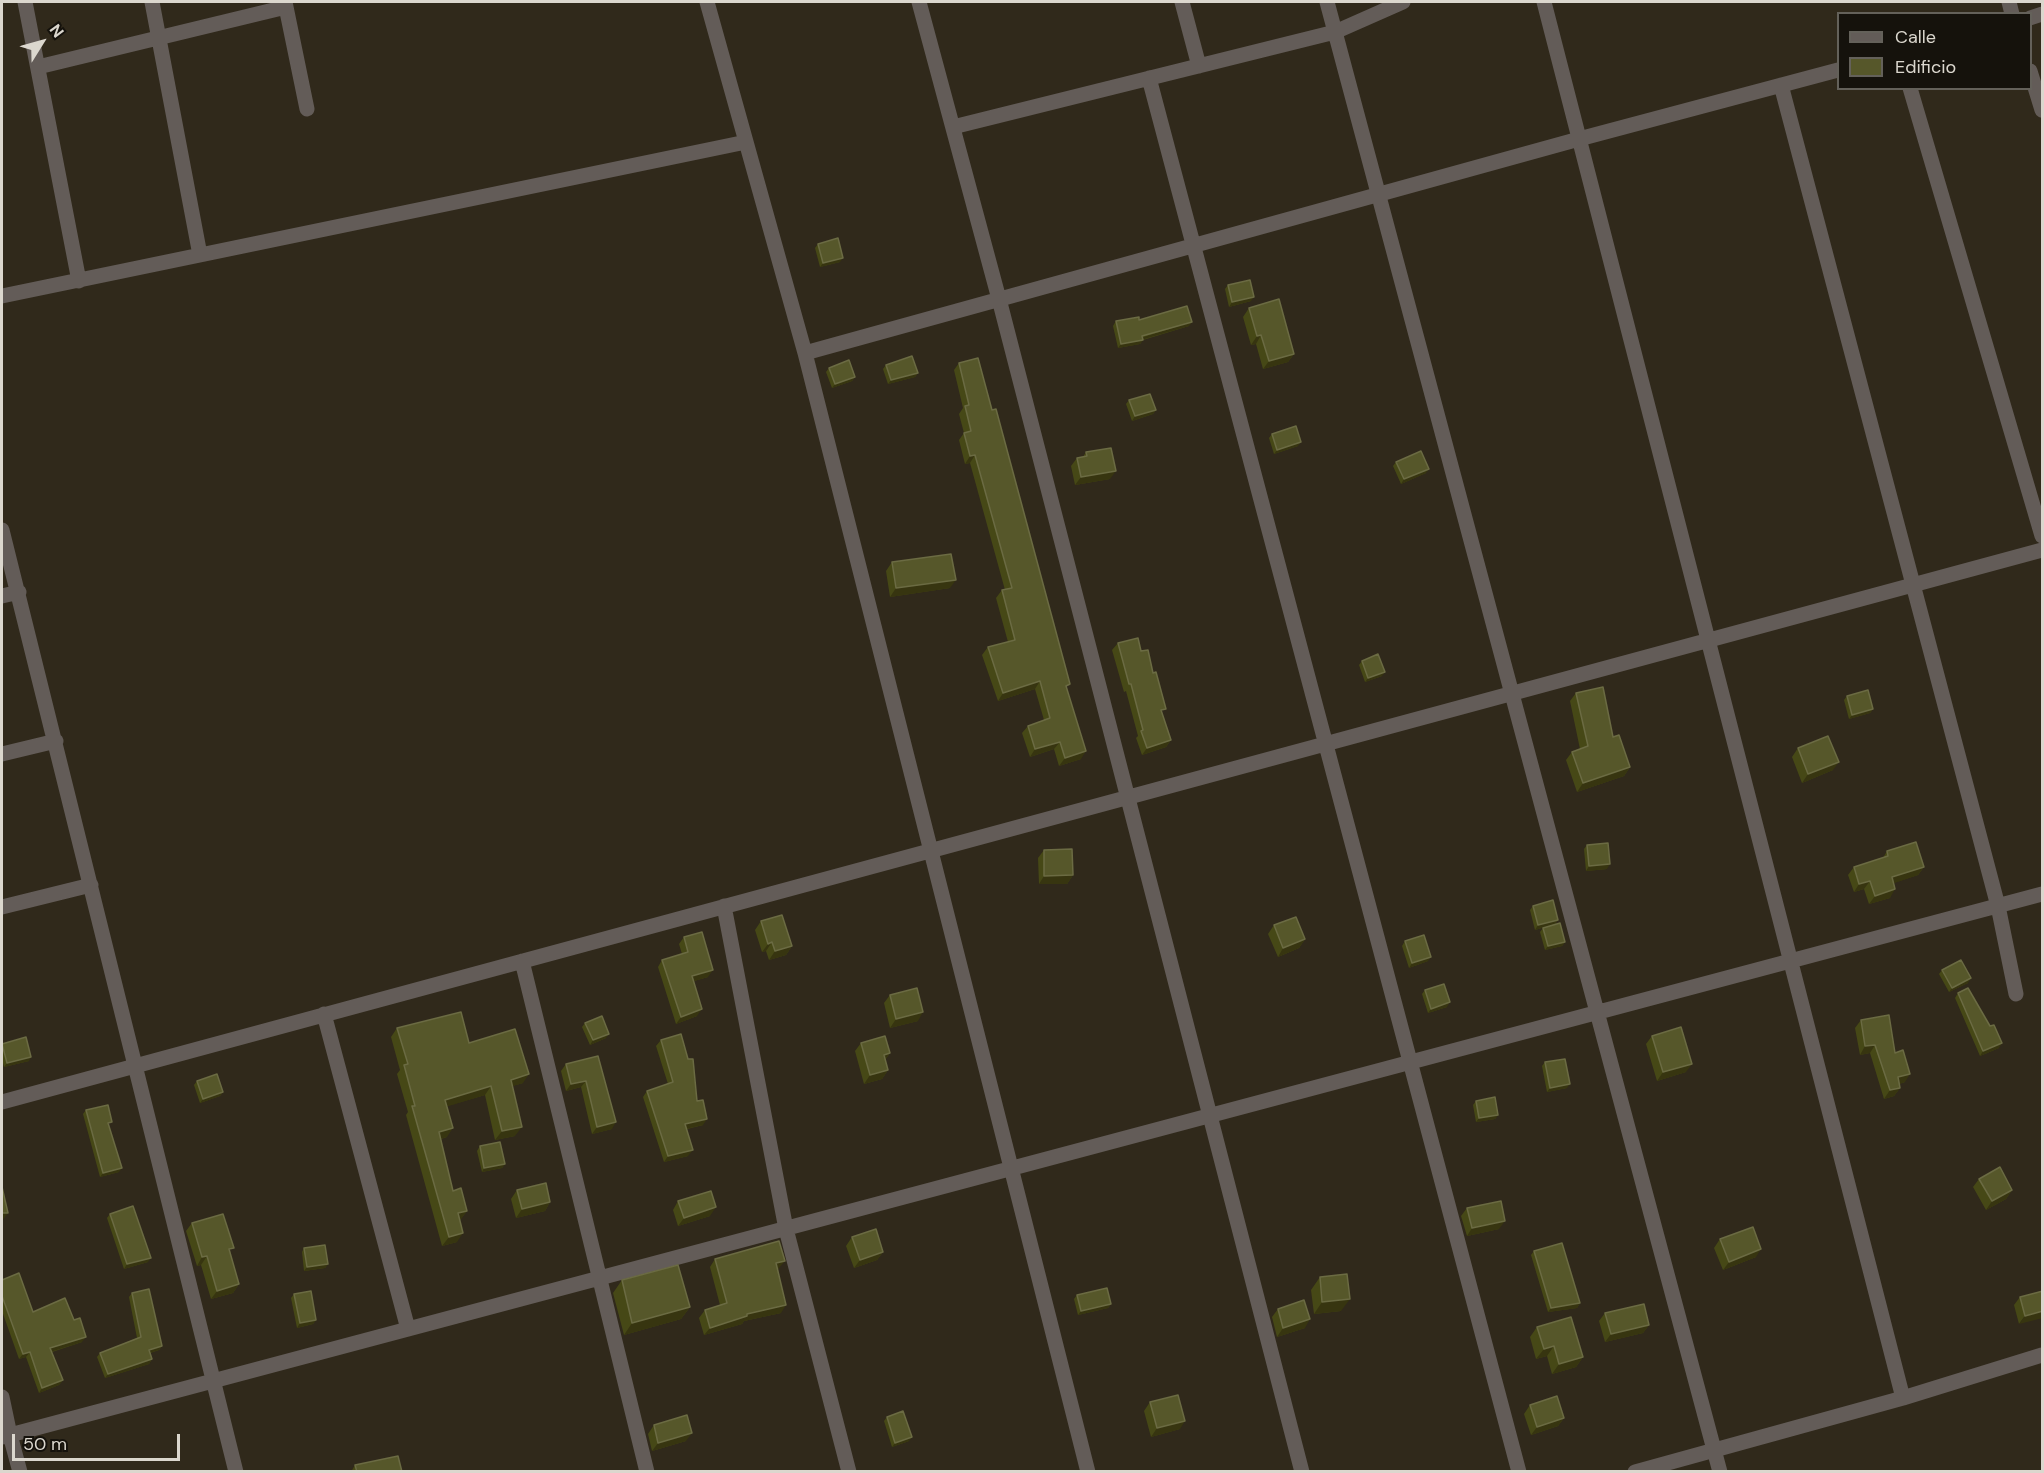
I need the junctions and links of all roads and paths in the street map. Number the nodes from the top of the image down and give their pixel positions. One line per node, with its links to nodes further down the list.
1 (25, 2): 13 (street)
2 (152, 2): 11 (street)
3 (707, 2): 23 (street)
4 (919, 2): 21 (street)
5 (1182, 2): 12 (street)
6 (1328, 2): 10 (street)
7 (1403, 2): 10 (street)
8 (1544, 2): 22 (street)
9 (285, 4): 11 (street); 19 (street)
10 (1335, 32): 12 (street); 24 (street)
11 (159, 38): 13 (street); 26 (street)
12 (1199, 66): 16 (street)
13 (38, 67): 27 (street)
14 (1837, 71): 17 (street)
15 (2032, 74): 20 (street)
16 (1149, 78): 21 (street); 25 (street)
17 (1781, 85): 22 (street); 34 (street)
18 (1911, 90): 32 (street)
19 (307, 109)
20 (2043, 110)
21 (953, 127): 29 (street)
22 (1579, 139): 24 (street); 37 (street)
23 (746, 142): 26 (street); 30 (street)
24 (1377, 195): 25 (street); 38 (street)
25 (1192, 246): 29 (street); 40 (street)
26 (200, 255): 27 (street)
27 (79, 281): 28 (street)
28 (2, 296)
29 (999, 299): 30 (street); 42 (street)
30 (805, 353): 43 (street)
31 (2, 530): 35 (street)
32 (2043, 536)
33 (2043, 550): 34 (street)
34 (1913, 585): 37 (street); 47 (street)
35 (19, 592): 36 (street); 39 (street)
36 (2, 596)
37 (1708, 640): 38 (street); 50 (street)
38 (1511, 693): 40 (street); 52 (street)
39 (56, 741): 41 (street); 44 (street)
40 (1325, 744): 42 (street); 54 (street)
41 (2, 754)
42 (1127, 797): 43 (street); 57 (street)
43 (931, 850): 46 (street); 58 (street)
44 (91, 885): 48 (street); 55 (street)
45 (2043, 894): 47 (street)
46 (724, 906): 49 (street); 59 (street)
47 (1998, 906): 50 (street); 51 (street)
48 (2, 907)
49 (522, 961): 53 (street); 60 (street)
50 (1790, 962): 52 (street); 65 (street)
51 (2016, 994)
52 (1597, 1013): 54 (street); 67 (street)
53 (324, 1014): 55 (street); 61 (street)
54 (1410, 1063): 57 (street); 74 (street)
55 (136, 1065): 56 (street); 63 (street)
56 (2, 1102)
57 (1210, 1116): 58 (street); 73 (street)
58 (1012, 1169): 59 (street); 72 (street)
59 (786, 1229): 60 (street); 71 (street)
60 (600, 1279): 61 (street); 70 (street)
61 (408, 1329): 63 (street)
62 (2043, 1355): 65 (street)
63 (214, 1381): 66 (street); 69 (street)
64 (2, 1397): 66 (street)
65 (1903, 1398): 67 (street)
66 (6, 1436): 68 (street)
67 (1714, 1450): 75 (street); 76 (street)
68 (20, 1472)
69 (236, 1472)
70 (646, 1472)
71 (849, 1472)
72 (1088, 1472)
73 (1302, 1472)
74 (1519, 1472)
75 (1635, 1472)
76 (1720, 1472)

